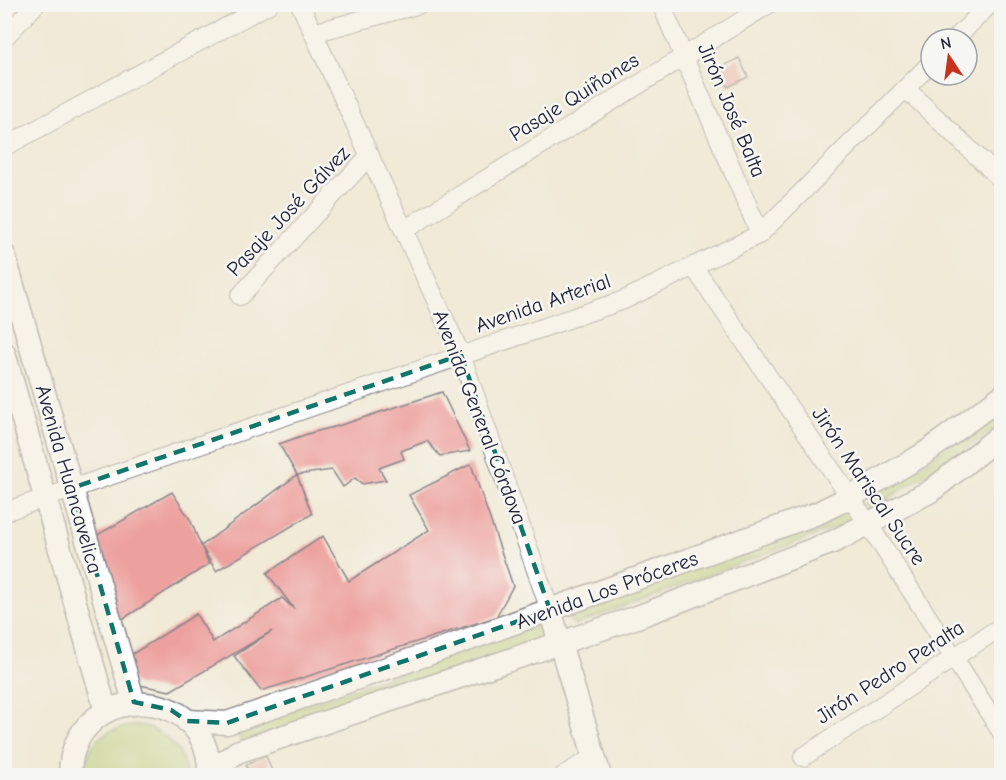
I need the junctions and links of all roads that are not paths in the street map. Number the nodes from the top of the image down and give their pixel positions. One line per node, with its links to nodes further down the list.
1 (36, 4): 10 (street)
2 (269, 4): 14 (street)
3 (300, 4): 9 (street, Avenida General Córdova)
4 (420, 4): 9 (street)
5 (662, 4): 11 (street, Jirón José Balta)
6 (769, 4): 11 (street, Pasaje Quiñones)
7 (990, 4): 8 (street)
8 (968, 27)
9 (314, 33): 15 (street, Avenida General Córdova)
10 (4, 38)
11 (684, 56): 17 (street, Pasaje Quiñones); 18 (street, Jirón José Balta)
12 (919, 75): 13 (street, Avenida Arterial)
13 (906, 88): 16 (street); 18 (street, Avenida Arterial)
14 (4, 147)
15 (370, 155): 17 (street, Avenida General Córdova); 21 (street, Pasaje José Gálvez)
16 (1002, 180)
17 (404, 230): 23 (street, Avenida General Córdova)
18 (760, 234): 20 (street, Avenida Arterial)
19 (4, 255): 26 (street, Avenida Huancavelica)
20 (693, 266): 23 (street, Avenida Arterial); 28 (street, Jirón Mariscal Sucre)
21 (240, 296)
22 (4, 352): 27 (street, Avenida Huancavelica)
23 (461, 355): 26 (street, Avenida Arterial); 31 (street, Avenida General Córdova)
24 (1002, 396): 28 (street, Avenida Los Próceres)
25 (1002, 434): 30 (street, Avenida Los Próceres)
26 (72, 488): 27 (street, Avenida Arterial); 35 (street, Avenida Huancavelica)
27 (47, 497): 29 (street); 36 (street, Avenida Huancavelica)
28 (850, 497): 30 (street, Jirón Mariscal Sucre); 31 (street, Avenida Los Próceres)
29 (4, 512)
30 (869, 525): 33 (street, Avenida Los Próceres); 34 (street, Jirón Mariscal Sucre)
31 (550, 610): 33 (street, Avenida General Córdova); 37 (street, Avenida Los Próceres)
32 (1002, 626): 34 (street, Jirón Pedro Peralta)
33 (561, 642): 40 (street, Avenida General Córdova); 42 (street, Avenida Los Próceres)
34 (953, 658): 38 (street, Jirón Mariscal Sucre); 39 (street, Jirón Pedro Peralta)
35 (134, 702): 36 (street); 37 (street)
36 (106, 711): 41 (street)
37 (187, 721): 42 (street)
38 (1002, 734)
39 (803, 757)
40 (598, 766): 44 (street)
41 (70, 770): 43 (street)
42 (209, 774)
43 (50, 776)
44 (563, 776)

